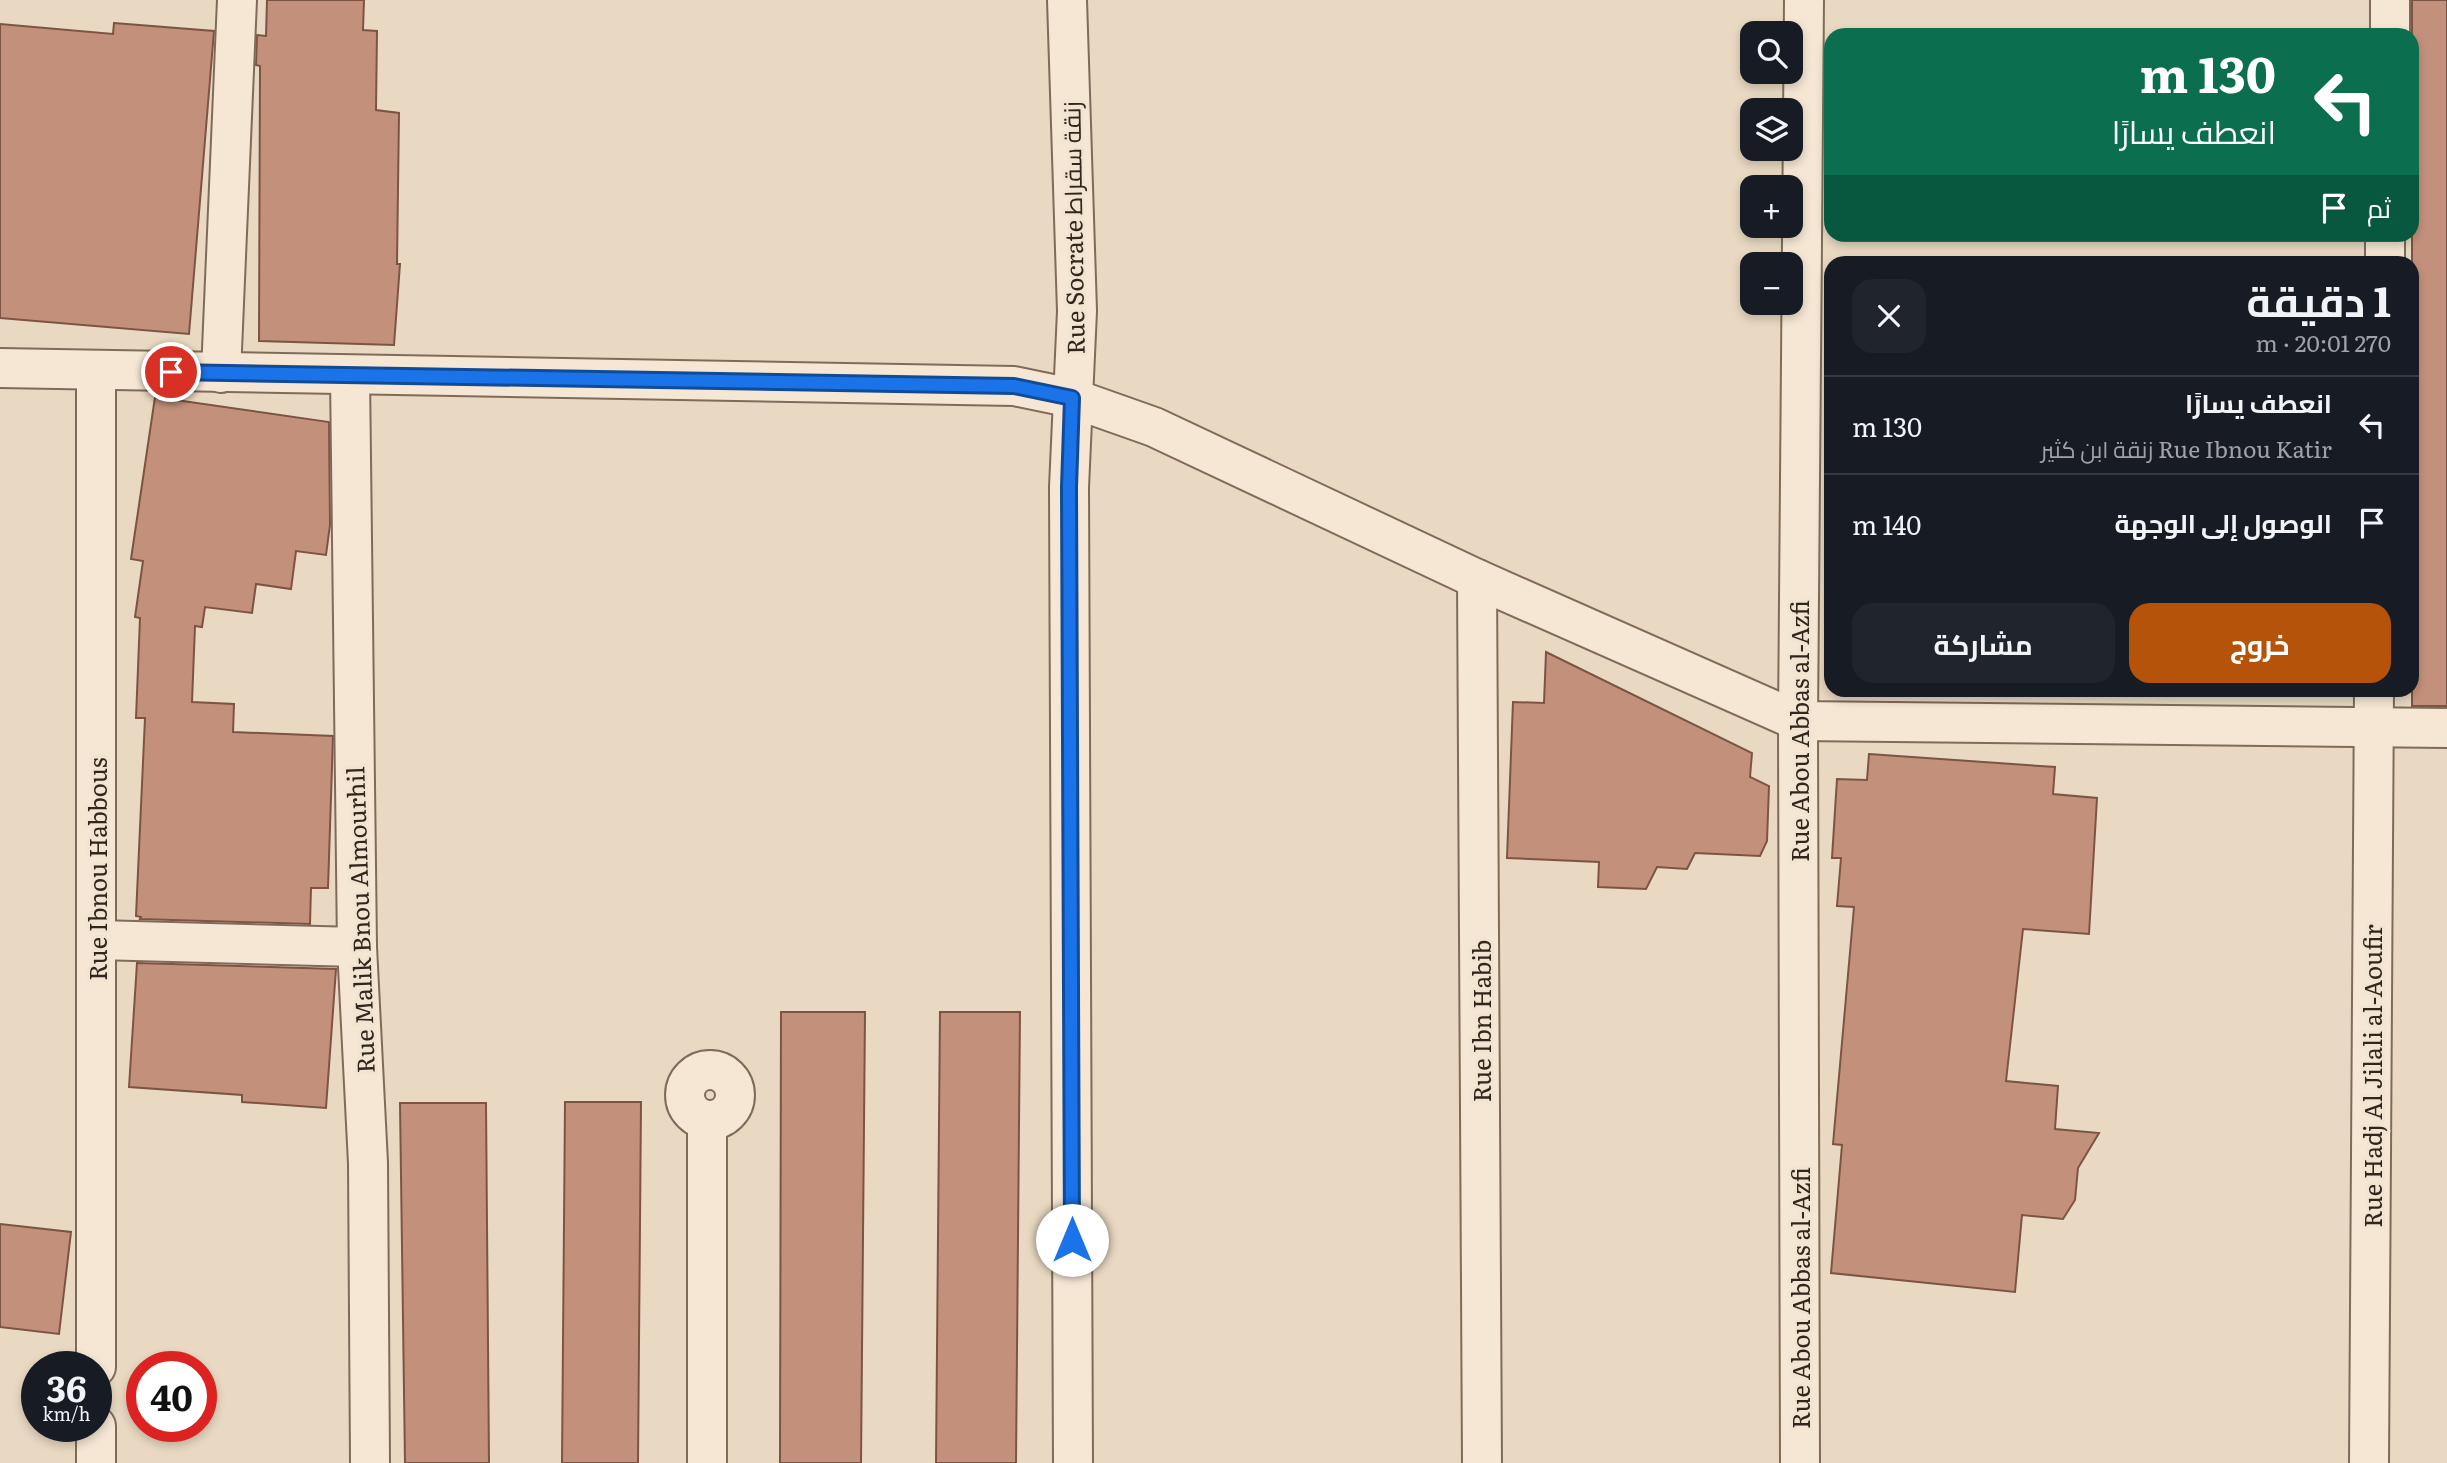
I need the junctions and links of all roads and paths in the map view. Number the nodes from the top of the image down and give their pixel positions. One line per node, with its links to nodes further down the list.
1 (237, 0): 8 (street)
2 (1067, 0): 10 (street, Rue Socrate زنقة سقراط)
3 (1804, 0): 13 (street, Rue Abou Abbas al-Azfi)
4 (2390, 0): 5 (street)
5 (2390, 28)
6 (0, 368): 7 (street)
7 (96, 370): 8 (street); 16 (street, Rue Ibnou Habbous)
8 (221, 373): 9 (street)
9 (350, 376): 10 (street); 17 (street, Rue Malik Bnou Almourhil)
10 (1072, 398): 11 (street); 24 (street, Rue Socrate زنقة سقراط)
11 (1477, 579): 13 (street); 25 (street, Rue Ibn Habib)
12 (2374, 697): 14 (street, Rue Hadj Al Jilali al-Aoufir)
13 (1798, 720): 14 (street); 26 (street, Rue Abou Abbas al-Azfi)
14 (2372, 727): 15 (street); 27 (street, Rue Hadj Al Jilali al-Aoufir)
15 (2447, 728)
16 (97, 940): 17 (street); 19 (street, Rue Ibnou Habbous)
17 (356, 947): 22 (street, Rue Malik Bnou Almourhil)
18 (707, 1120): 23 (street)
19 (96, 1351)
20 (96, 1442): 21 (street)
21 (96, 1463)
22 (370, 1463)
23 (707, 1463)
24 (1073, 1463)
25 (1482, 1463)
26 (1800, 1463)
27 (2369, 1463)

